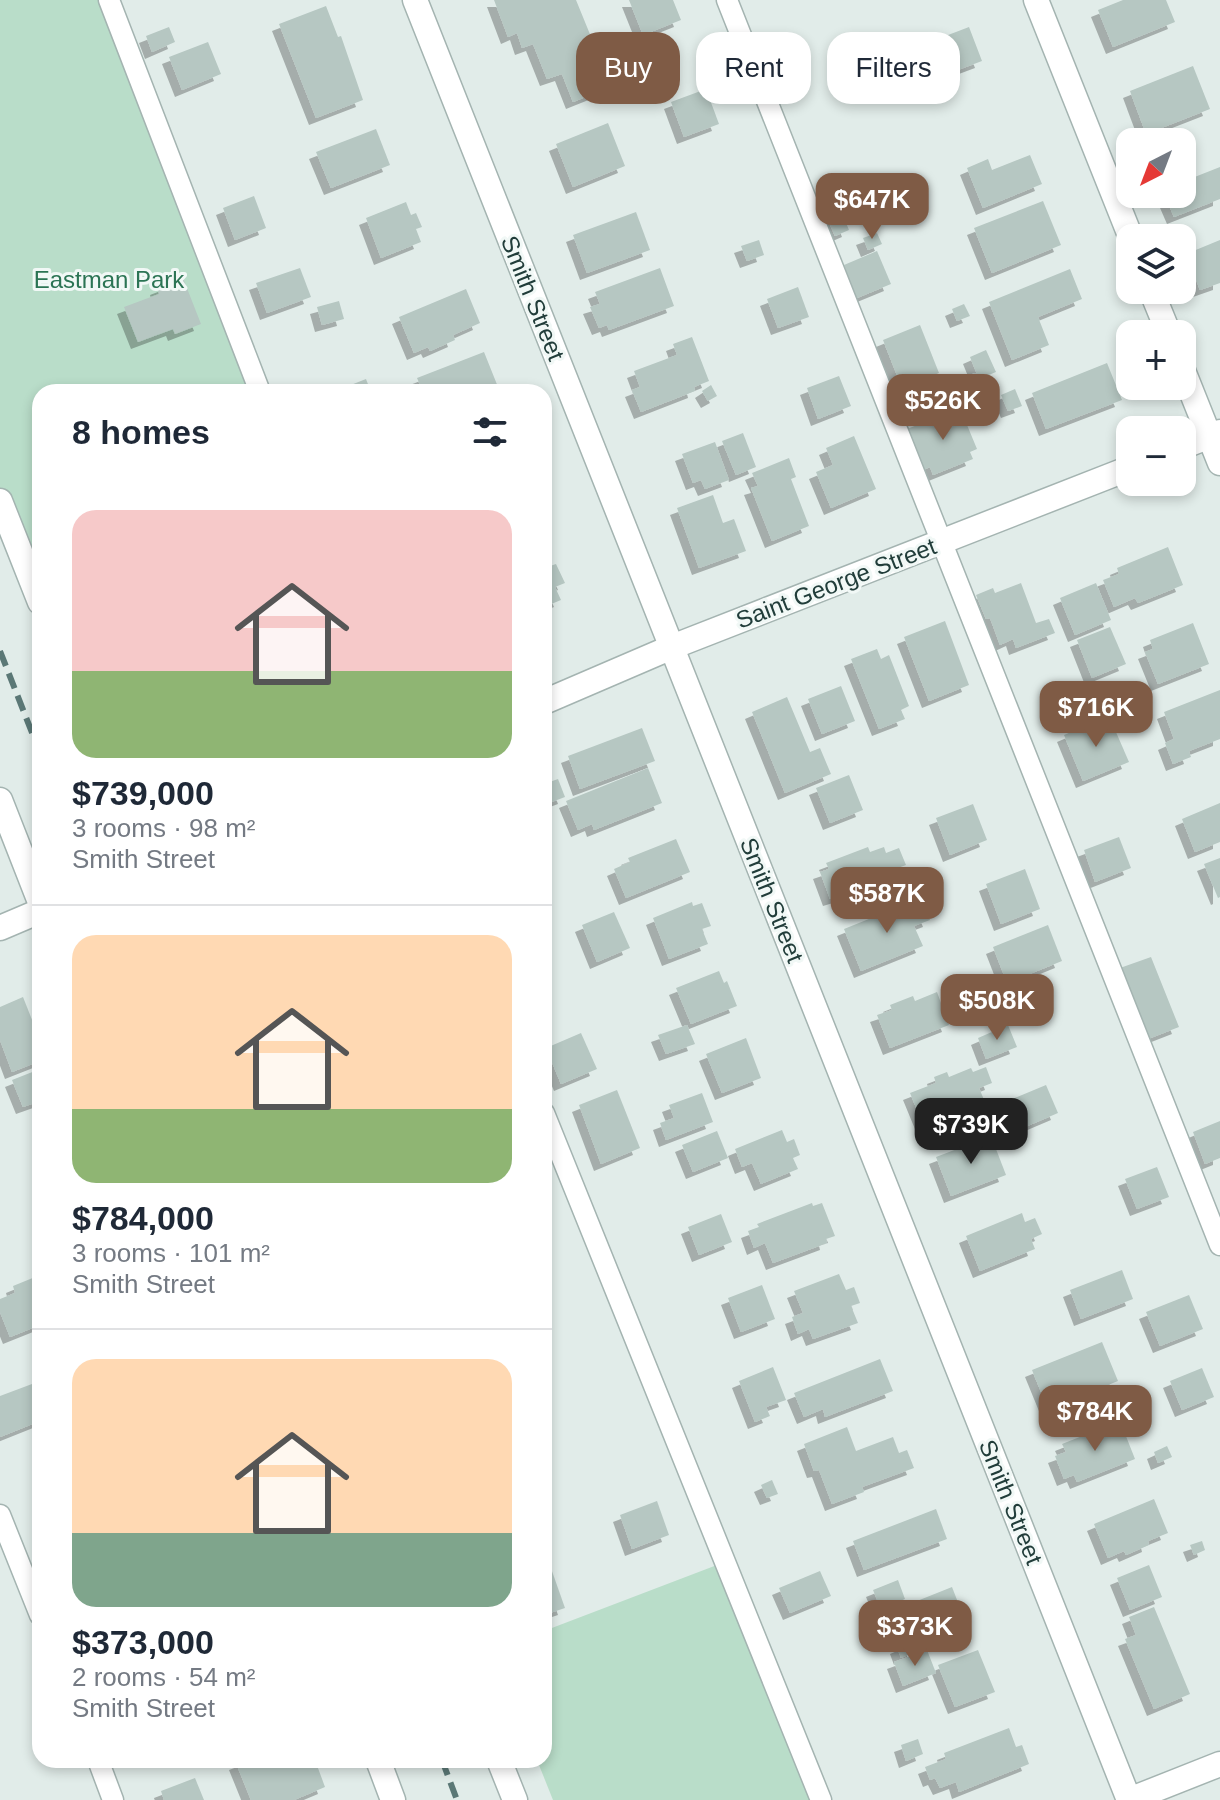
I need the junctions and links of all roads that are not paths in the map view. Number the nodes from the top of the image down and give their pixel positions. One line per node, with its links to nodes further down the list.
1 (109, 0): 6 (lane)
2 (415, 0): 15 (street, Smith Street)
3 (727, 0): 13 (lane)
4 (1036, 0): 5 (street)
5 (1125, 224)
6 (257, 384)
7 (1196, 396): 8 (street)
8 (1215, 435): 9 (street); 10 (street)
9 (1196, 442)
10 (1220, 463)
11 (1116, 473): 13 (street, Saint George Street)
12 (0, 501): 14 (street)
13 (941, 542): 15 (street, Saint George Street); 22 (lane)
14 (32, 582)
15 (672, 647): 16 (street, Saint George Street); 33 (street, Smith Street)
16 (552, 699)
17 (0, 800): 18 (street)
18 (32, 882)
19 (32, 914): 20 (street)
20 (0, 928)
21 (552, 1133): 32 (lane)
22 (1220, 1245)
23 (0, 1515): 24 (lane)
24 (32, 1595)
25 (1220, 1764): 33 (street)
26 (101, 1768): 29 (lane)
27 (381, 1768): 30 (street)
28 (502, 1768): 31 (street)
29 (113, 1800)
30 (393, 1800)
31 (515, 1800)
32 (821, 1800)
33 (1129, 1800)

